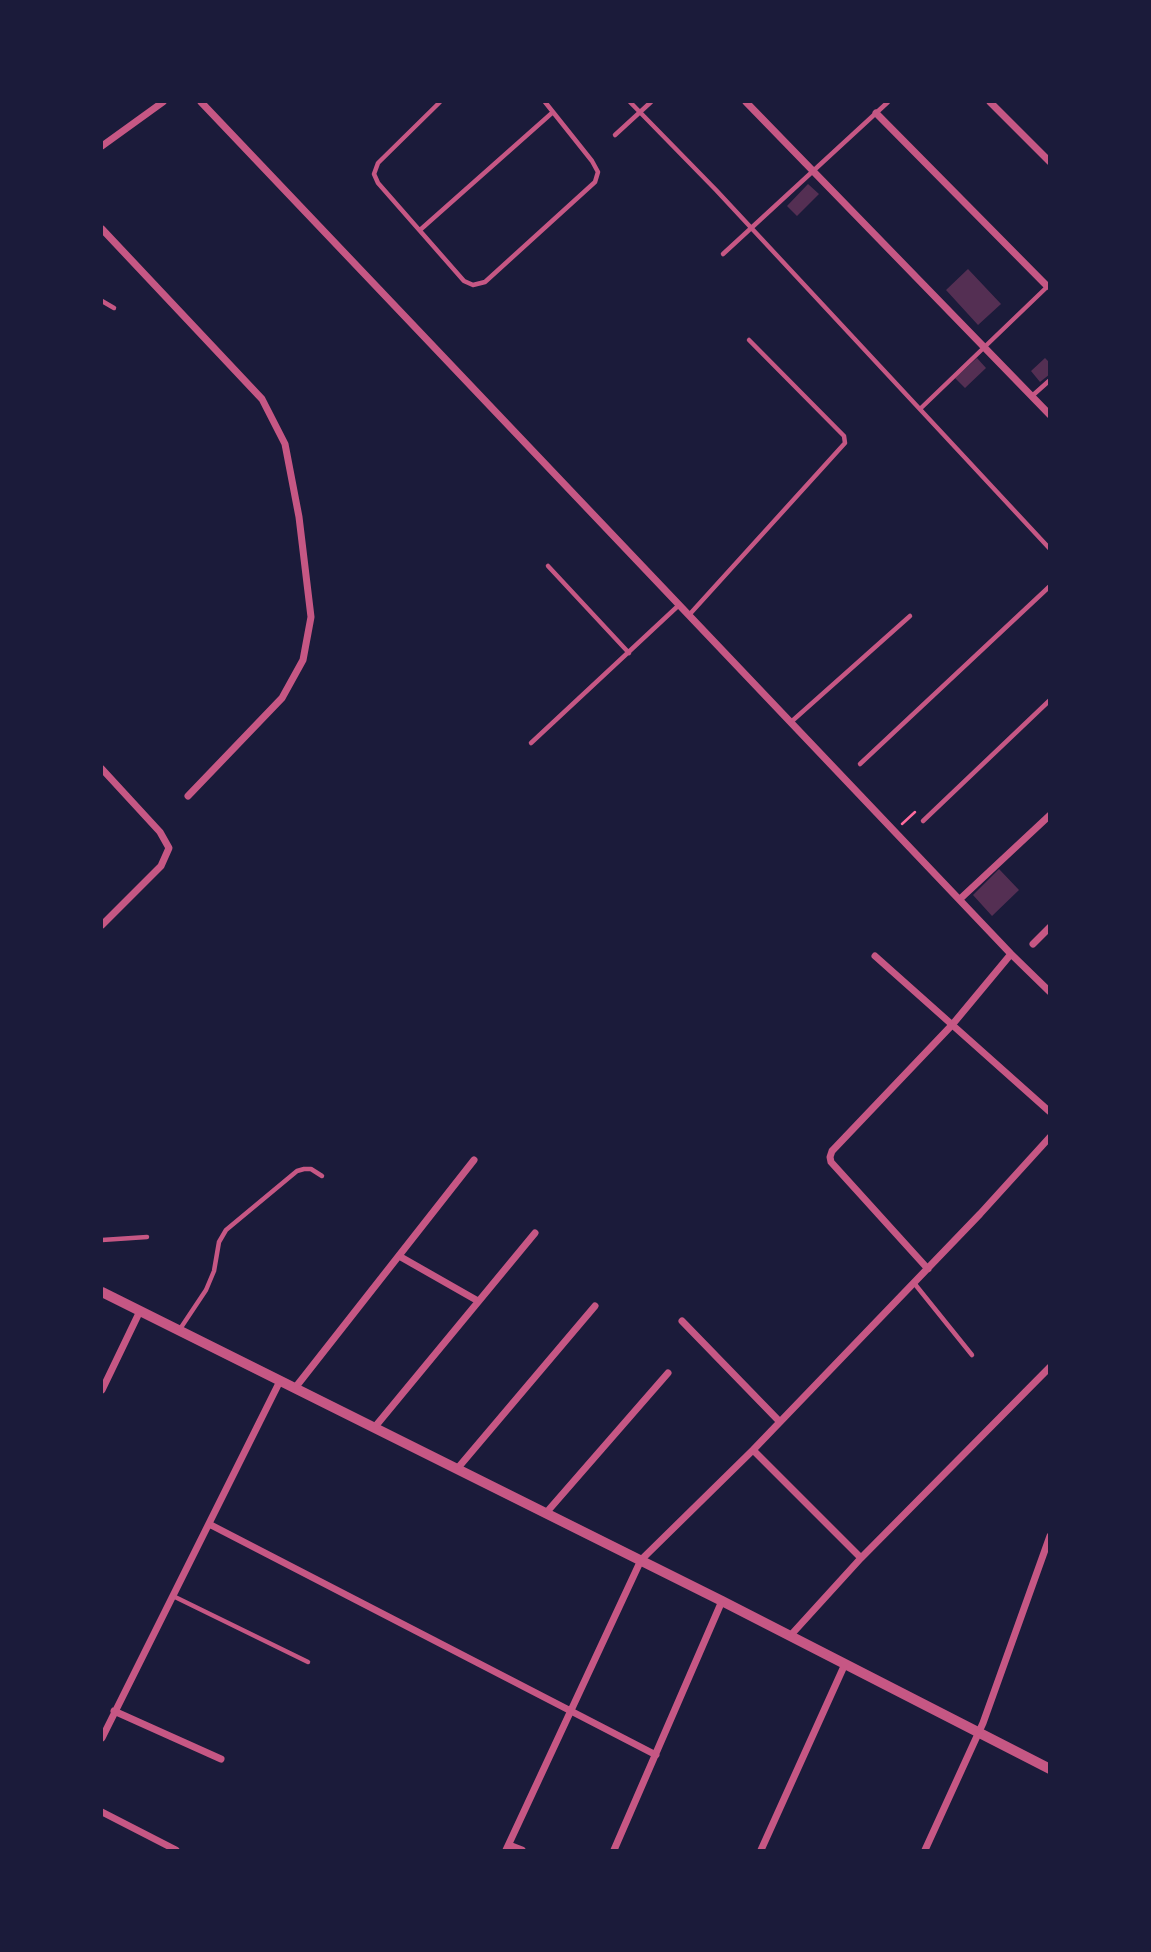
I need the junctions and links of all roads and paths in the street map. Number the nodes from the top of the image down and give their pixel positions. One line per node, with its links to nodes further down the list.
1 (163, 102): 14 (street)
2 (201, 102): 33 (street)
3 (440, 102): 19 (lane)
4 (545, 102): 10 (lane)
5 (630, 102): 11 (lane)
6 (651, 102): 11 (lane)
7 (746, 102): 16 (street)
8 (888, 102): 12 (lane)
9 (990, 102): 15 (street)
10 (553, 112): 19 (lane); 19 (lane)
11 (640, 112): 13 (lane); 17 (lane)
12 (876, 113): 16 (lane); 21 (street)
13 (615, 135)
14 (102, 146)
15 (1049, 162)
16 (813, 171): 17 (lane); 25 (street)
17 (752, 228): 20 (lane); 28 (lane)
18 (102, 229): 42 (street)
19 (420, 230)
20 (723, 254)
21 (1048, 285): 25 (lane)
22 (102, 301): 23 (lane)
23 (114, 308)
24 (749, 341): 34 (lane)
25 (984, 347): 27 (street); 28 (lane)
26 (1049, 380): 27 (lane)
27 (1032, 397): 29 (street)
28 (919, 409): 30 (lane)
29 (1049, 415)
30 (1049, 549)
31 (548, 566): 36 (lane)
32 (1049, 586): 40 (lane)
33 (680, 605): 34 (street); 36 (lane)
34 (689, 615): 38 (street)
35 (909, 617): 38 (lane)
36 (629, 653): 39 (lane)
37 (1049, 700): 44 (lane)
38 (791, 722): 45 (street)
39 (531, 743)
40 (860, 764)
41 (102, 769): 47 (street)
42 (188, 796)
43 (1049, 814): 46 (street)
44 (923, 821): 45 (path)
45 (895, 831): 46 (street)
46 (960, 899): 50 (street)
47 (102, 925)
48 (1049, 927): 49 (street)
49 (1033, 944)
50 (1012, 954): 52 (street); 53 (street)
51 (875, 956): 53 (street)
52 (1049, 992)
53 (952, 1025): 54 (street); 62 (street)
54 (1049, 1112)
55 (1049, 1136): 62 (street)
56 (474, 1160): 61 (street)
57 (322, 1176): 69 (lane)
58 (535, 1233): 65 (street)
59 (147, 1237): 60 (lane)
60 (102, 1240)
61 (399, 1256): 65 (street); 74 (street)
62 (928, 1269): 63 (street)
63 (914, 1283): 70 (lane); 76 (street)
64 (102, 1292): 67 (street)
65 (478, 1301): 77 (street)
66 (595, 1306): 79 (street)
67 (140, 1311): 69 (street); 75 (street)
68 (682, 1321): 76 (street)
69 (179, 1330): 73 (street)
70 (972, 1355)
71 (1049, 1367): 83 (street)
72 (668, 1373): 80 (street)
73 (280, 1381): 74 (street); 81 (street)
74 (296, 1388): 77 (street)
75 (102, 1390)
76 (780, 1422): 78 (street)
77 (374, 1427): 79 (street)
78 (753, 1450): 83 (street); 84 (street)
79 (457, 1469): 80 (street)
80 (546, 1513): 84 (street)
81 (209, 1524): 85 (street); 90 (street)
82 (1049, 1536): 92 (street)
83 (861, 1558): 87 (street)
84 (641, 1560): 86 (street); 90 (street)
85 (172, 1596): 88 (lane); 91 (street)
86 (722, 1601): 87 (street); 94 (street)
87 (790, 1636): 89 (street)
88 (308, 1662)
89 (845, 1664): 92 (street); 102 (street)
90 (570, 1710): 94 (street); 98 (street)
91 (114, 1711): 93 (street); 95 (street)
92 (979, 1733): 96 (street); 103 (street)
93 (102, 1738)
94 (656, 1755): 101 (street)
95 (221, 1759)
96 (1049, 1769)
97 (102, 1812): 99 (street)
98 (507, 1848): 100 (street)
99 (176, 1850)
100 (522, 1850)
101 (614, 1850)
102 (761, 1850)
103 (925, 1850)

